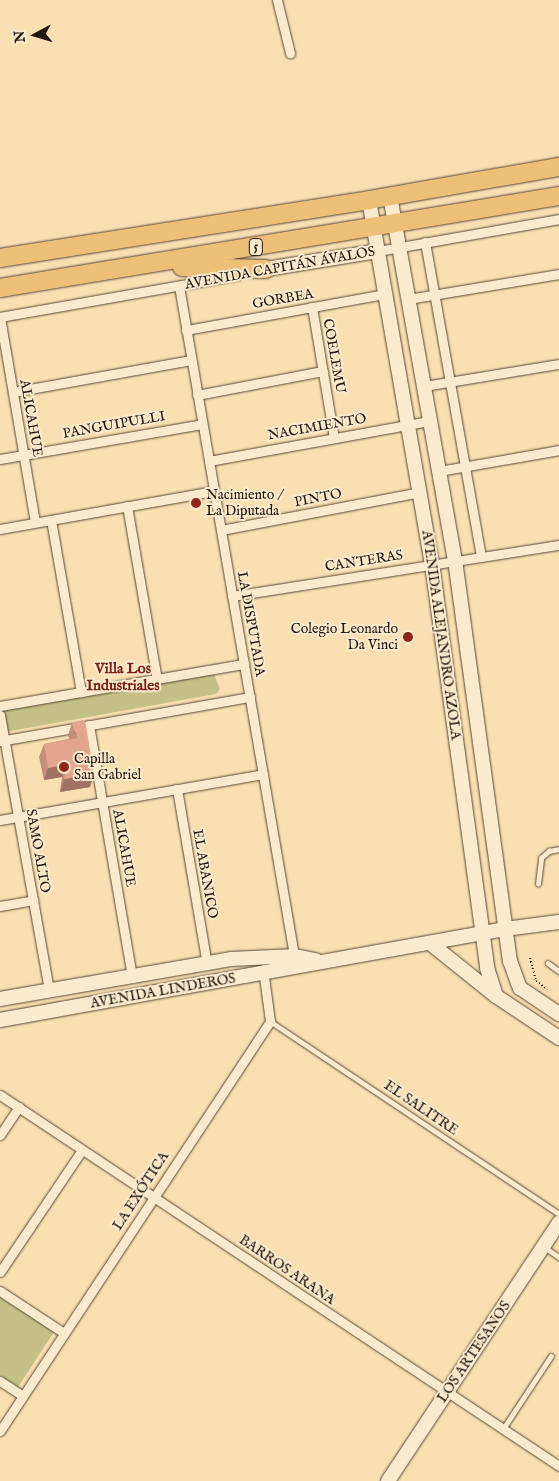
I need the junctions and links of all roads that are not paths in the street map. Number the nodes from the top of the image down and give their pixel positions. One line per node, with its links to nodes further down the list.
1 (277, 0): 2 (street)
2 (290, 53)
3 (559, 167): 4 (highway, 5)
4 (390, 196): 6 (highway, 5); 8 (main road, AVENIDA ALEJANDRO AZOLA)
5 (559, 196): 8 (highway, AVENIDA CAPITÁN ÁVALOS / 5)
6 (369, 200): 9 (main road, AVENIDA ALEJANDRO AZOLA); 13 (highway, 5)
7 (559, 219): 10 (street, AVENIDA CAPITÁN ÁVALOS)
8 (395, 224): 9 (highway, AVENIDA CAPITÁN ÁVALOS / 5); 11 (main road, AVENIDA ALEJANDRO AZOLA)
9 (374, 228): 12 (main road, AVENIDA ALEJANDRO AZOLA); 14 (highway, AVENIDA CAPITÁN ÁVALOS / 5)
10 (425, 242): 11 (street, AVENIDA CAPITÁN ÁVALOS); 20 (street)
11 (399, 247): 12 (street, AVENIDA CAPITÁN ÁVALOS); 21 (main road, AVENIDA ALEJANDRO AZOLA)
12 (378, 251): 15 (main road, AVENIDA CAPITÁN ÁVALOS); 19 (main road, AVENIDA ALEJANDRO AZOLA)
13 (0, 258)
14 (139, 266): 15 (highway); 18 (highway, AVENIDA CAPITÁN ÁVALOS / 5)
15 (266, 269): 17 (street, AVENIDA CAPITÁN ÁVALOS)
16 (559, 274): 20 (street)
17 (179, 286): 23 (street, AVENIDA CAPITÁN ÁVALOS); 24 (street, LA DISPUTADA)
18 (0, 288)
19 (385, 294): 22 (street, GORBEA); 34 (main road, AVENIDA ALEJANDRO AZOLA)
20 (435, 295): 21 (street); 28 (street)
21 (408, 299): 29 (main road, AVENIDA ALEJANDRO AZOLA)
22 (312, 307): 24 (street, GORBEA); 27 (street, COELEMU)
23 (0, 317): 30 (street, ALICAHUE)
24 (186, 330): 25 (street, LA DISPUTADA)
25 (191, 360): 30 (street); 31 (street, LA DISPUTADA)
26 (559, 364): 28 (street)
27 (323, 372): 31 (street); 35 (street, COELEMU)
28 (450, 382): 29 (street); 40 (street)
29 (424, 386): 32 (main road, AVENIDA ALEJANDRO AZOLA)
30 (13, 392): 37 (street, ALICAHUE)
31 (198, 395): 33 (street, LA DISPUTADA)
32 (430, 420): 34 (street, NACIMIENTO); 41 (main road, AVENIDA ALEJANDRO AZOLA)
33 (202, 424): 37 (street, PANGUIPULLI); 39 (street, LA DISPUTADA)
34 (408, 425): 35 (street, NACIMIENTO); 43 (main road, AVENIDA ALEJANDRO AZOLA)
35 (334, 438): 39 (street, NACIMIENTO)
36 (559, 450): 40 (street)
37 (24, 455): 38 (street, PANGUIPULLI); 46 (street, ALICAHUE)
38 (0, 459)
39 (209, 461): 42 (street, LA DISPUTADA)
40 (465, 466): 41 (street); 50 (street)
41 (439, 471): 51 (main road, AVENIDA ALEJANDRO AZOLA)
42 (214, 491): 44 (street); 48 (street, LA DISPUTADA)
43 (420, 492): 48 (street, PINTO); 52 (main road, AVENIDA ALEJANDRO AZOLA)
44 (127, 506): 45 (street); 55 (street)
45 (51, 520): 46 (street); 56 (street)
46 (35, 522): 47 (street)
47 (0, 529)
48 (221, 530): 53 (street, LA DISPUTADA)
49 (559, 545): 50 (street, CANTERAS)
50 (481, 556): 51 (street, CANTERAS)
51 (454, 560): 52 (street, CANTERAS); 72 (main road, AVENIDA ALEJANDRO AZOLA)
52 (432, 564): 53 (street, CANTERAS); 73 (main road, AVENIDA ALEJANDRO AZOLA)
53 (232, 596): 54 (street, LA DISPUTADA)
54 (244, 664): 55 (street); 57 (street, LA DISPUTADA)
55 (157, 679): 56 (street)
56 (81, 692): 58 (street)
57 (250, 697): 60 (street); 62 (street, LA DISPUTADA)
58 (0, 706)
59 (0, 715): 61 (street, SAMO ALTO)
60 (89, 725): 61 (street); 64 (street, ALICAHUE)
61 (2, 740): 65 (street, SAMO ALTO)
62 (263, 774): 63 (street); 76 (street, LA DISPUTADA)
63 (177, 789): 64 (street); 78 (street, EL ABANICO)
64 (102, 802): 65 (street); 81 (street, ALICAHUE)
65 (18, 817): 66 (street); 69 (street, SAMO ALTO)
66 (0, 820)
67 (559, 849): 68 (lane)
68 (538, 884)
69 (33, 900): 70 (street); 82 (street, SAMO ALTO)
70 (0, 906)
71 (559, 922): 72 (main road, AVENIDA LINDEROS)
72 (505, 929): 73 (main road, AVENIDA LINDEROS); 85 (main road, AVENIDA ALEJANDRO AZOLA)
73 (483, 933): 74 (main road, AVENIDA LINDEROS); 83 (main road, AVENIDA ALEJANDRO AZOLA)
74 (430, 943): 76 (main road, AVENIDA LINDEROS); 83 (main road)
75 (261, 957): 76 (main road, AVENIDA LINDEROS); 78 (main road, AVENIDA LINDEROS); 80 (street)
76 (296, 961): 80 (main road, AVENIDA LINDEROS)
77 (548, 963): 79 (lane)
78 (207, 964): 81 (main road, AVENIDA LINDEROS)
79 (559, 972)
80 (263, 973): 86 (main road, AVENIDA LINDEROS); 87 (street)
81 (132, 976): 82 (main road, AVENIDA LINDEROS)
82 (49, 991): 84 (main road, AVENIDA LINDEROS)
83 (496, 996): 88 (main road)
84 (0, 999)
85 (558, 1010)
86 (0, 1020)
87 (270, 1020): 93 (street, LA EXÓTICA); 94 (lane, EL SALITRE)
88 (559, 1038)
89 (0, 1095): 90 (street, BARROS ARANA)
90 (18, 1107): 91 (street); 92 (street, BARROS ARANA)
91 (0, 1135)
92 (82, 1150): 93 (street, BARROS ARANA); 98 (street)
93 (154, 1198): 100 (street, LA EXÓTICA); 103 (street, BARROS ARANA)
94 (559, 1214)
95 (559, 1224): 96 (main road, LOS ARTESANOS)
96 (544, 1246): 97 (lane); 103 (main road, LOS ARTESANOS)
97 (559, 1257)
98 (0, 1272)
99 (0, 1291): 100 (street)
100 (64, 1333): 104 (street, LA EXÓTICA)
101 (552, 1356): 105 (lane)
102 (0, 1381): 104 (street)
103 (447, 1393): 105 (street, BARROS ARANA); 108 (main road, LOS ARTESANOS)
104 (23, 1396): 106 (street, LA EXÓTICA)
105 (503, 1429): 107 (street, BARROS ARANA)
106 (0, 1431)
107 (559, 1466)
108 (388, 1481)

